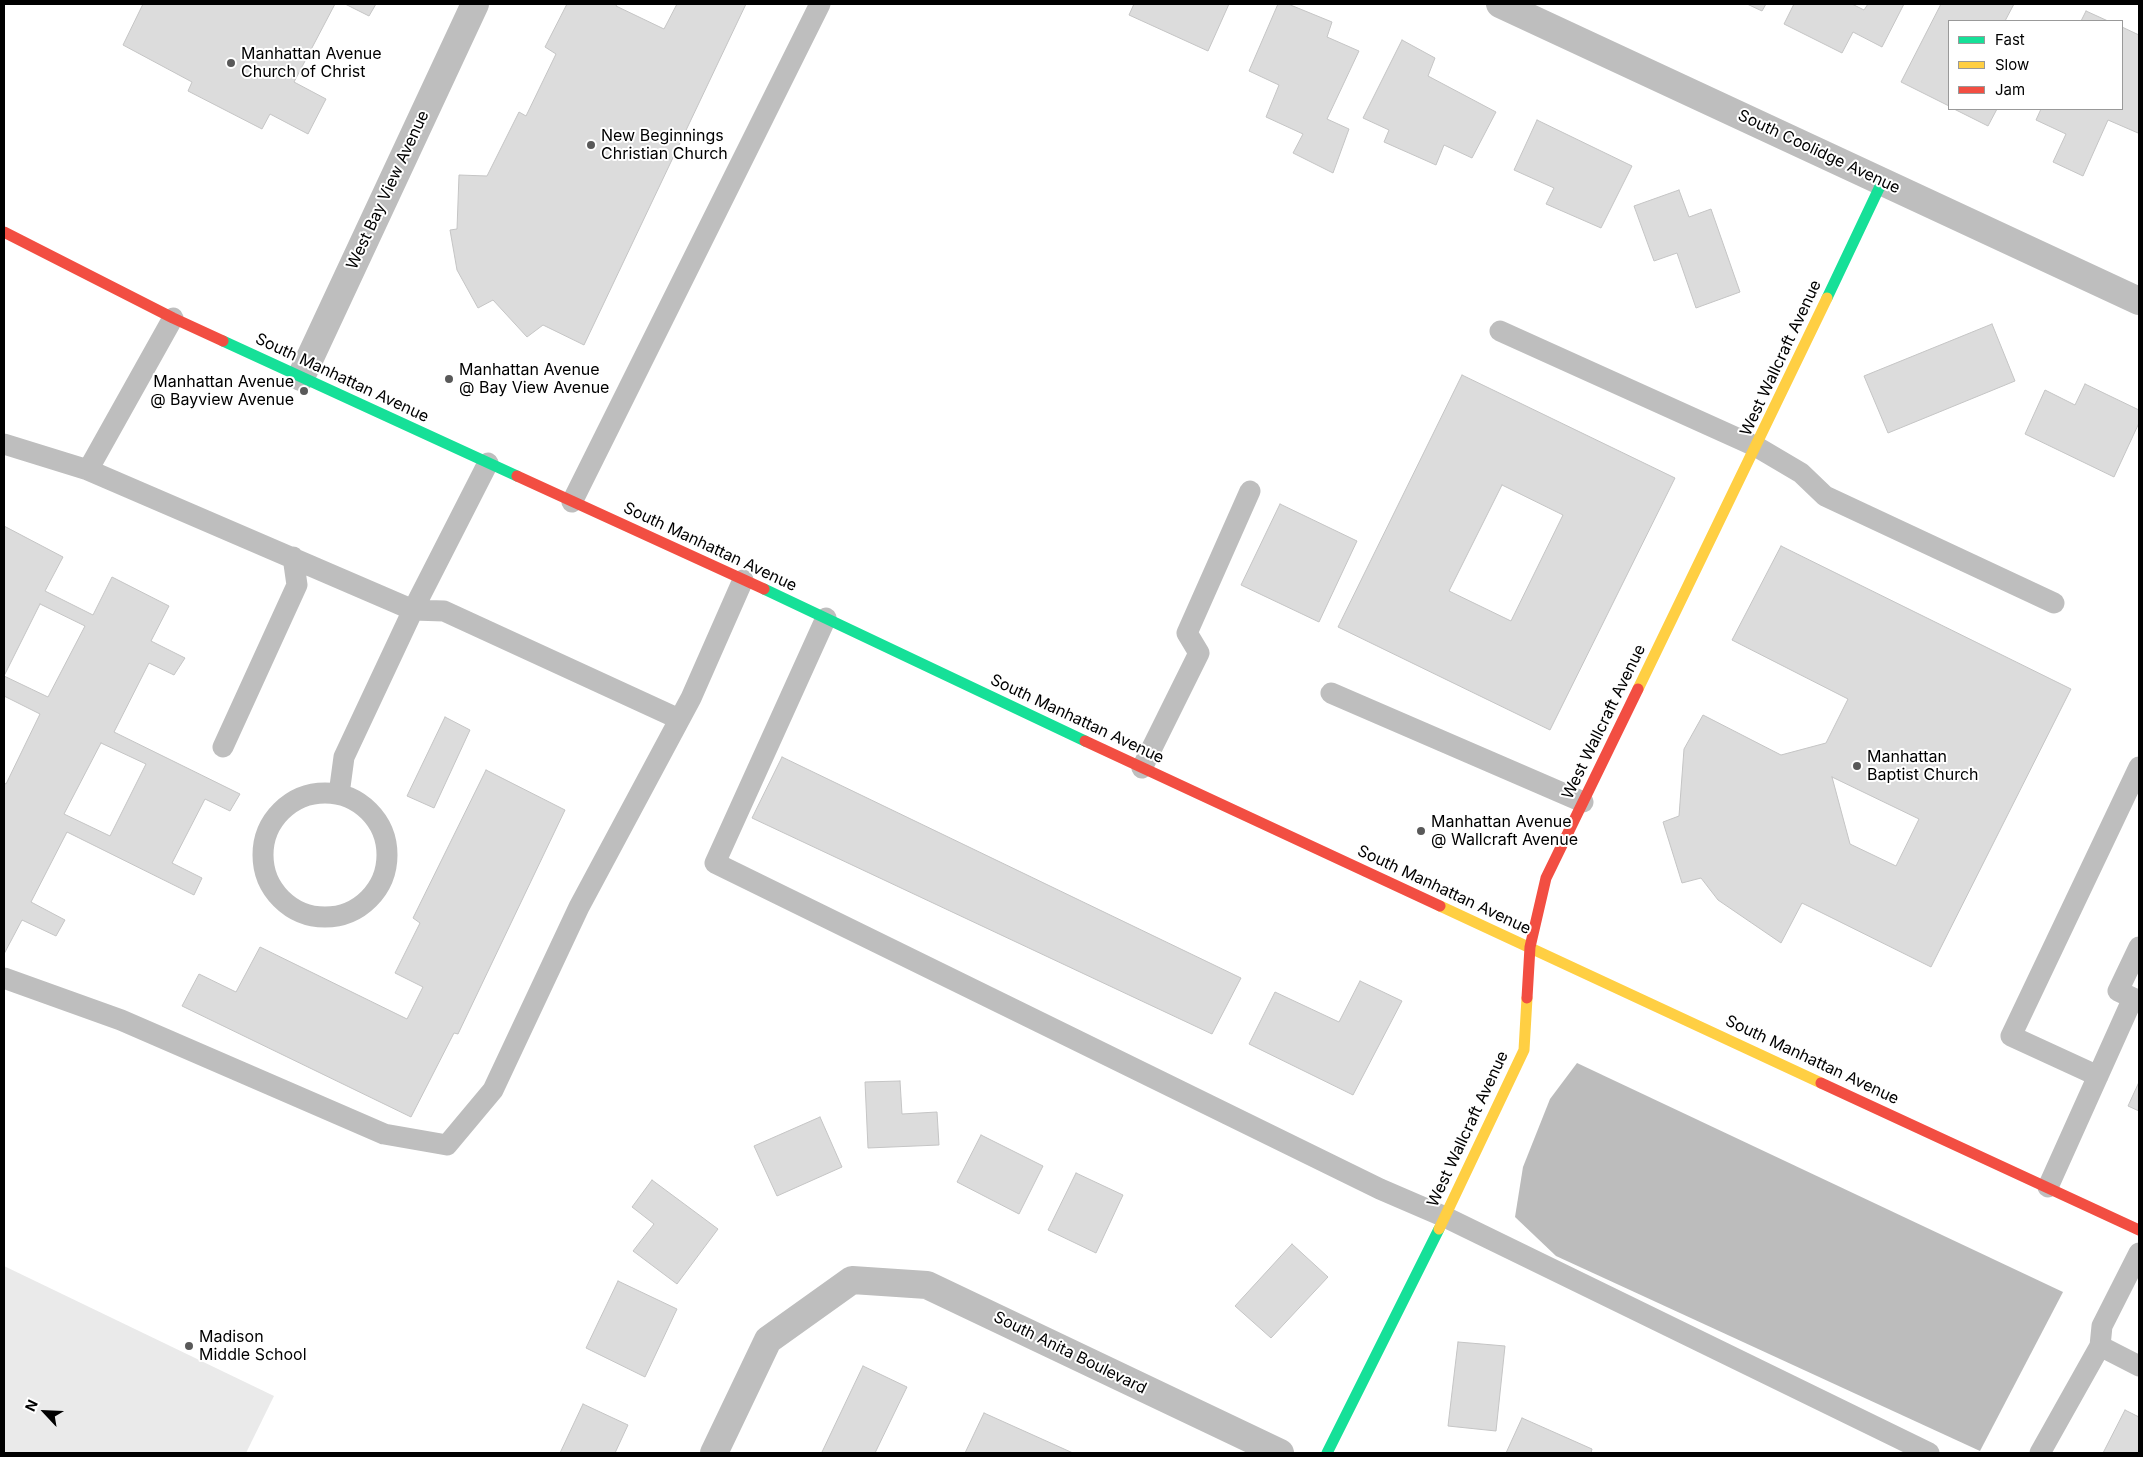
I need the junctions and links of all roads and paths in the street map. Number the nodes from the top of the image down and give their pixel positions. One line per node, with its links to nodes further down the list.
1 (475, 4): 9 (street, West Bay View Avenue)
2 (820, 4): 15 (lane)
3 (1500, 4): 4 (street, South Coolidge Avenue)
4 (1882, 182): 6 (street, South Coolidge Avenue); 11 (main road, West Wallcraft Avenue)
5 (4, 232): 7 (main road, South Manhattan Avenue)
6 (2139, 301)
7 (173, 318): 9 (main road, South Manhattan Avenue); 13 (lane)
8 (1500, 331): 11 (lane)
9 (301, 377): 12 (main road, South Manhattan Avenue)
10 (4, 444): 13 (lane)
11 (1757, 447): 18 (lane); 27 (main road, West Wallcraft Avenue)
12 (488, 463): 15 (main road, South Manhattan Avenue); 19 (lane)
13 (88, 470): 16 (lane)
14 (1250, 491): 25 (lane)
15 (572, 502): 17 (main road, South Manhattan Avenue)
16 (293, 557): 19 (lane); 23 (lane)
17 (743, 580): 20 (main road, South Manhattan Avenue); 22 (lane)
18 (2054, 602)
19 (413, 610): 22 (lane); 26 (lane)
20 (826, 618): 25 (main road, South Manhattan Avenue); 34 (lane)
21 (1331, 693): 27 (lane)
22 (679, 719): 30 (lane)
23 (222, 747)
24 (2139, 767): 32 (lane)
25 (1142, 768): 29 (main road, South Manhattan Avenue)
26 (339, 794): 26 (lane)
27 (1583, 802): 29 (main road, West Wallcraft Avenue)
28 (2139, 947): 31 (lane)
29 (1530, 948): 33 (main road, South Manhattan Avenue); 34 (main road, West Wallcraft Avenue)
30 (4, 978)
31 (2136, 1000): 32 (lane)
32 (2098, 1076): 33 (lane)
33 (2048, 1188): 35 (main road, South Manhattan Avenue)
34 (1444, 1217): 41 (main road, West Wallcraft Avenue); 42 (lane)
35 (2139, 1230)
36 (2139, 1253): 37 (lane)
37 (2100, 1346): 38 (lane); 43 (lane)
38 (2139, 1366)
39 (714, 1453): 40 (street, South Anita Boulevard)
40 (1280, 1453)
41 (1327, 1453)
42 (1929, 1453)
43 (2040, 1453)

